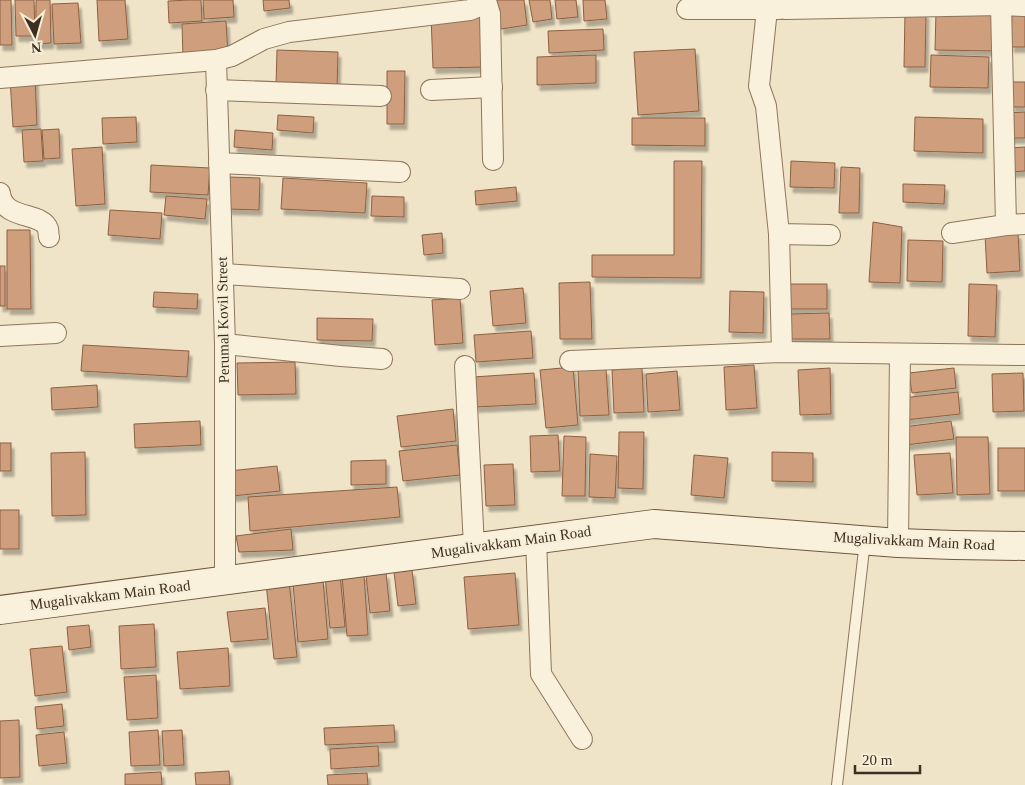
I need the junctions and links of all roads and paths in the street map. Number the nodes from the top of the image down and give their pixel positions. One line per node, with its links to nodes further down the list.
1 (483, 0): 6 (street); 8 (street)
2 (1001, 5): 3 (street); 4 (street); 16 (street)
3 (779, 6): 5 (street); 18 (street)
4 (1025, 6)
5 (687, 9)
6 (216, 60): 7 (street); 9 (street, Perumal Kovil Street)
7 (0, 78)
8 (492, 87): 10 (street); 12 (street)
9 (216, 90): 11 (street); 13 (street, Perumal Kovil Street)
10 (430, 90)
11 (381, 96)
12 (493, 160)
13 (219, 163): 14 (street); 21 (street, Perumal Kovil Street)
14 (400, 172)
15 (0, 193): 20 (street)
16 (1015, 224): 17 (street)
17 (952, 233)
18 (779, 234): 19 (street); 26 (street)
19 (830, 235)
20 (48, 237)
21 (223, 274): 22 (street); 25 (street, Perumal Kovil Street)
22 (460, 289)
23 (56, 333): 24 (street)
24 (0, 336)
25 (225, 344): 29 (street); 37 (street, Perumal Kovil Street)
26 (782, 352): 27 (street); 30 (street)
27 (900, 354): 28 (street); 34 (street)
28 (1025, 355)
29 (382, 359)
30 (570, 361)
31 (465, 366): 36 (street)
32 (536, 539): 33 (street, Mugalivakkam Main Road); 36 (street, Mugalivakkam Main Road); 39 (street)
33 (865, 540): 34 (street, Mugalivakkam Main Road); 40 (lane)
34 (898, 543): 35 (street, Mugalivakkam Main Road)
35 (1025, 546)
36 (474, 547): 37 (street, Mugalivakkam Main Road)
37 (225, 580): 38 (street, Mugalivakkam Main Road)
38 (0, 610)
39 (582, 739)
40 (837, 785)

